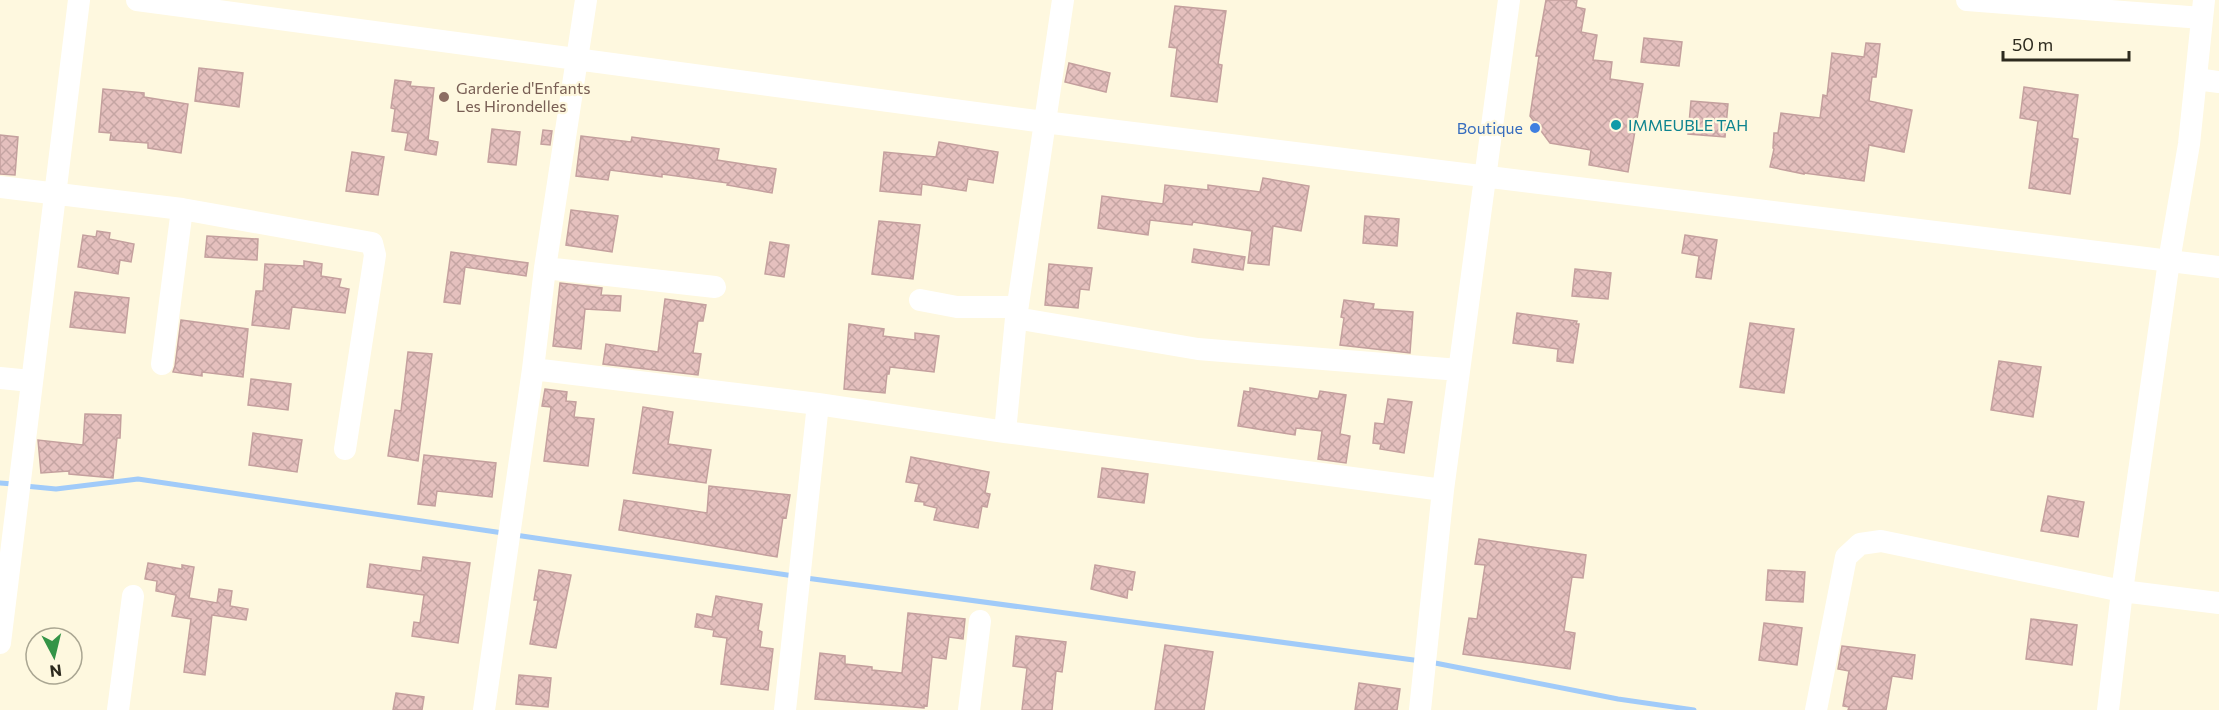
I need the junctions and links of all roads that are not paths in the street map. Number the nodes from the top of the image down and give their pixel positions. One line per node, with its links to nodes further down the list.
1 (79, 0): 14 (street)
2 (137, 0): 8 (street)
3 (586, 0): 8 (street)
4 (1063, 0): 11 (street)
5 (1509, 0): 12 (street)
6 (1967, 0): 7 (street)
7 (2203, 9): 9 (street)
8 (578, 60): 11 (street); 18 (street)
9 (2196, 79): 10 (street); 16 (street)
10 (2219, 82)
11 (1044, 122): 12 (street); 21 (street)
12 (1485, 176): 16 (street); 24 (street)
13 (0, 187): 14 (street)
14 (54, 194): 15 (street); 26 (street)
15 (182, 209): 22 (street); 29 (street)
16 (2169, 261): 17 (street); 32 (street)
17 (2219, 267)
18 (545, 268): 19 (street); 23 (street)
19 (715, 287)
20 (920, 300): 21 (street)
21 (1016, 313): 24 (street); 28 (street)
22 (162, 364)
23 (533, 369): 27 (street); 38 (street)
24 (1459, 370): 30 (street)
25 (0, 378): 26 (street)
26 (31, 381): 31 (street)
27 (818, 404): 28 (street); 39 (street)
28 (1005, 432): 30 (street)
29 (345, 449)
30 (1443, 490): 41 (street)
31 (3, 582): 36 (street)
32 (2122, 591): 34 (street); 42 (street); 43 (street)
33 (133, 596): 37 (street)
34 (2219, 603)
35 (980, 621): 40 (street)
36 (0, 644)
37 (118, 710)
38 (484, 710)
39 (785, 710)
40 (969, 710)
41 (1420, 710)
42 (1816, 710)
43 (2108, 710)

